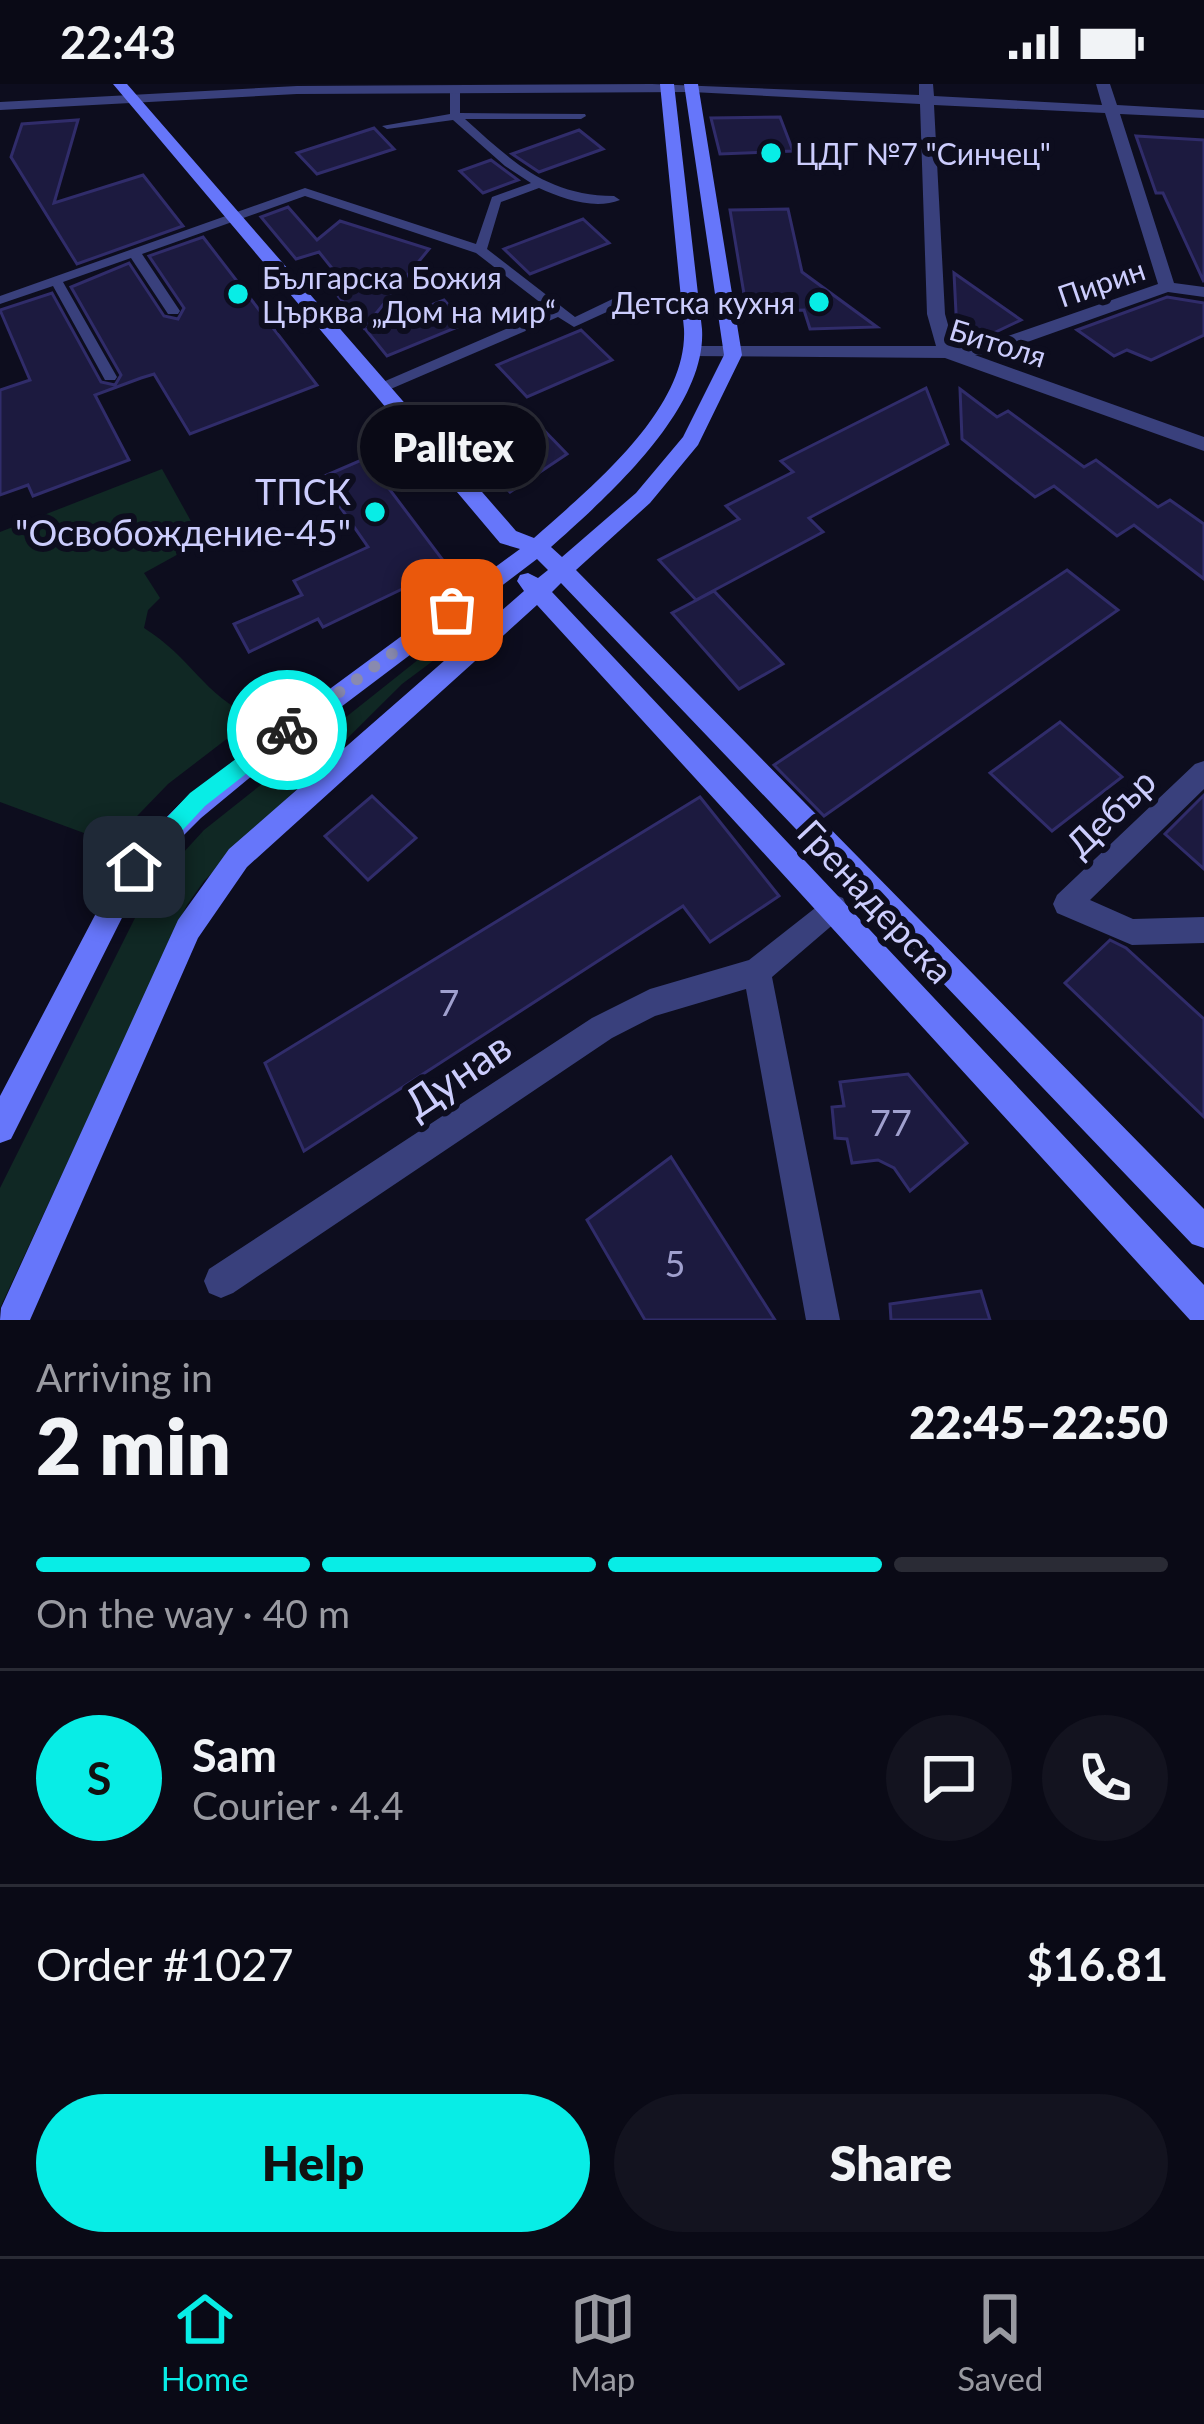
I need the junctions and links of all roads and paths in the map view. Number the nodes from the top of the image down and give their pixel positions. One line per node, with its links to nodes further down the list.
1 (1103, 84): 11 (street)
2 (498, 86): 3 (street); 8 (street)
3 (605, 86): 4 (street)
4 (667, 86): 5 (street); 28 (main road)
5 (692, 86): 9 (street); 30 (main road)
6 (295, 87): 7 (street); 8 (street)
7 (125, 89): 10 (street); 18 (main road)
8 (455, 89): 13 (lane)
9 (926, 93): 11 (street); 29 (street)
10 (0, 106)
11 (1113, 110): 12 (street); 22 (street)
12 (1204, 114)
13 (455, 116): 14 (lane); 15 (lane); 16 (lane)
14 (581, 116)
15 (387, 126)
16 (534, 186): 17 (lane); 19 (lane)
17 (614, 200)
18 (234, 215): 19 (lane); 20 (lane); 32 (main road)
19 (479, 250): 27 (lane)
20 (134, 252): 21 (lane); 26 (lane)
21 (56, 280): 25 (lane); 31 (lane)
22 (1167, 287): 23 (street, Пирин); 29 (street, Пирин)
23 (1204, 292)
24 (628, 297): 27 (lane)
25 (0, 300)
26 (172, 310)
27 (560, 311): 32 (lane)
28 (693, 352): 30 (street, Битоля); 35 (main road)
29 (947, 352): 30 (street, Битоля); 33 (street, Битоля)
30 (734, 355): 37 (main road)
31 (110, 377)
32 (381, 388): 34 (main road)
33 (1204, 444)
34 (508, 537): 35 (main road, Гренадерска); 36 (main road)
35 (537, 547): 36 (main road); 37 (main road, Гренадерска)
36 (513, 565): 38 (main road, Гренадерска); 43 (main road)
37 (561, 569): 38 (main road); 44 (main road, Гренадерска)
38 (536, 590): 40 (main road, Гренадерска); 47 (main road)
39 (1204, 772): 41 (street, Дебър)
40 (833, 907): 42 (street); 46 (main road, Гренадерска)
41 (1204, 931)
42 (757, 972): 45 (street, Дунав); 48 (street)
43 (0, 1128)
44 (1204, 1232)
45 (221, 1281)
46 (1204, 1310)
47 (14, 1320)
48 (823, 1320)

